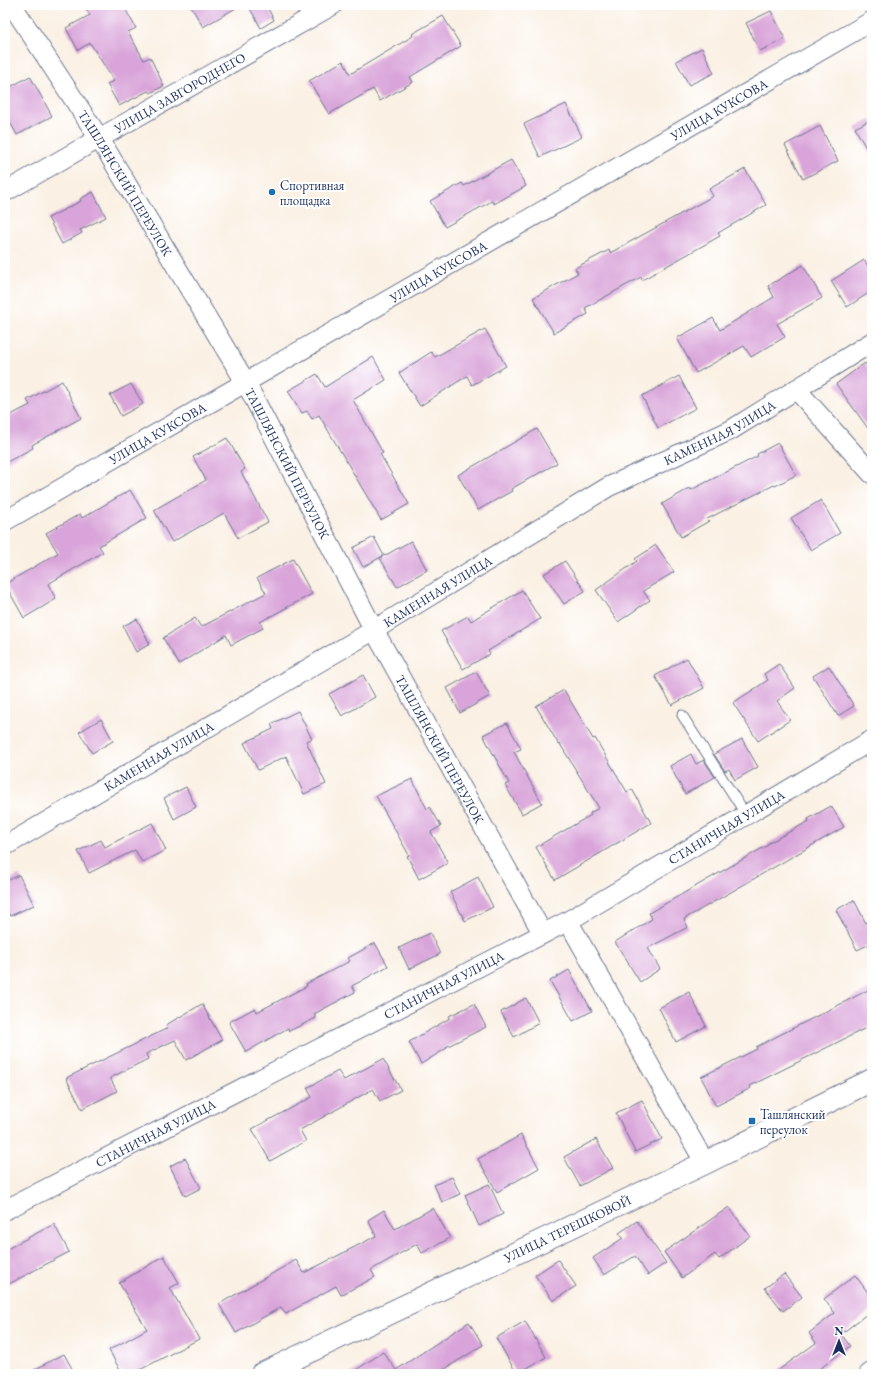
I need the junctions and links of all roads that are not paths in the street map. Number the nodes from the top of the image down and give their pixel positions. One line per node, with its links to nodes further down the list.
1 (12, 5): 4 (street, ТАШЛЯНСКИЙ ПЕРЕУЛОК)
2 (333, 5): 4 (street, УЛИЦА ЗАВГОРОДНЕГО)
3 (872, 21): 7 (street, УЛИЦА КУКСОВА)
4 (99, 138): 5 (street, УЛИЦА ЗАВГОРОДНЕГО); 7 (street, ТАШЛЯНСКИЙ ПЕРЕУЛОК)
5 (5, 192)
6 (872, 342): 8 (street, КАМЕННАЯ УЛИЦА)
7 (246, 383): 10 (street, УЛИЦА КУКСОВА); 11 (street, ТАШЛЯНСКИЙ ПЕРЕУЛОК)
8 (796, 390): 9 (street); 11 (street, КАМЕННАЯ УЛИЦА)
9 (872, 474)
10 (5, 521)
11 (374, 630): 15 (street, КАМЕННАЯ УЛИЦА); 17 (street, ТАШЛЯНСКИЙ ПЕРЕУЛОК)
12 (682, 715): 14 (lane)
13 (872, 740): 14 (street, СТАНИЧНАЯ УЛИЦА)
14 (746, 815): 16 (street, СТАНИЧНАЯ УЛИЦА)
15 (5, 846)
16 (568, 921): 17 (street, СТАНИЧНАЯ УЛИЦА); 19 (street)
17 (543, 934): 20 (street, СТАНИЧНАЯ УЛИЦА)
18 (872, 1080): 19 (street, УЛИЦА ТЕРЕШКОВОЙ)
19 (705, 1163): 22 (street, УЛИЦА ТЕРЕШКОВОЙ)
20 (5, 1210)
21 (872, 1372): 23 (street)
22 (262, 1374)
23 (869, 1374)

